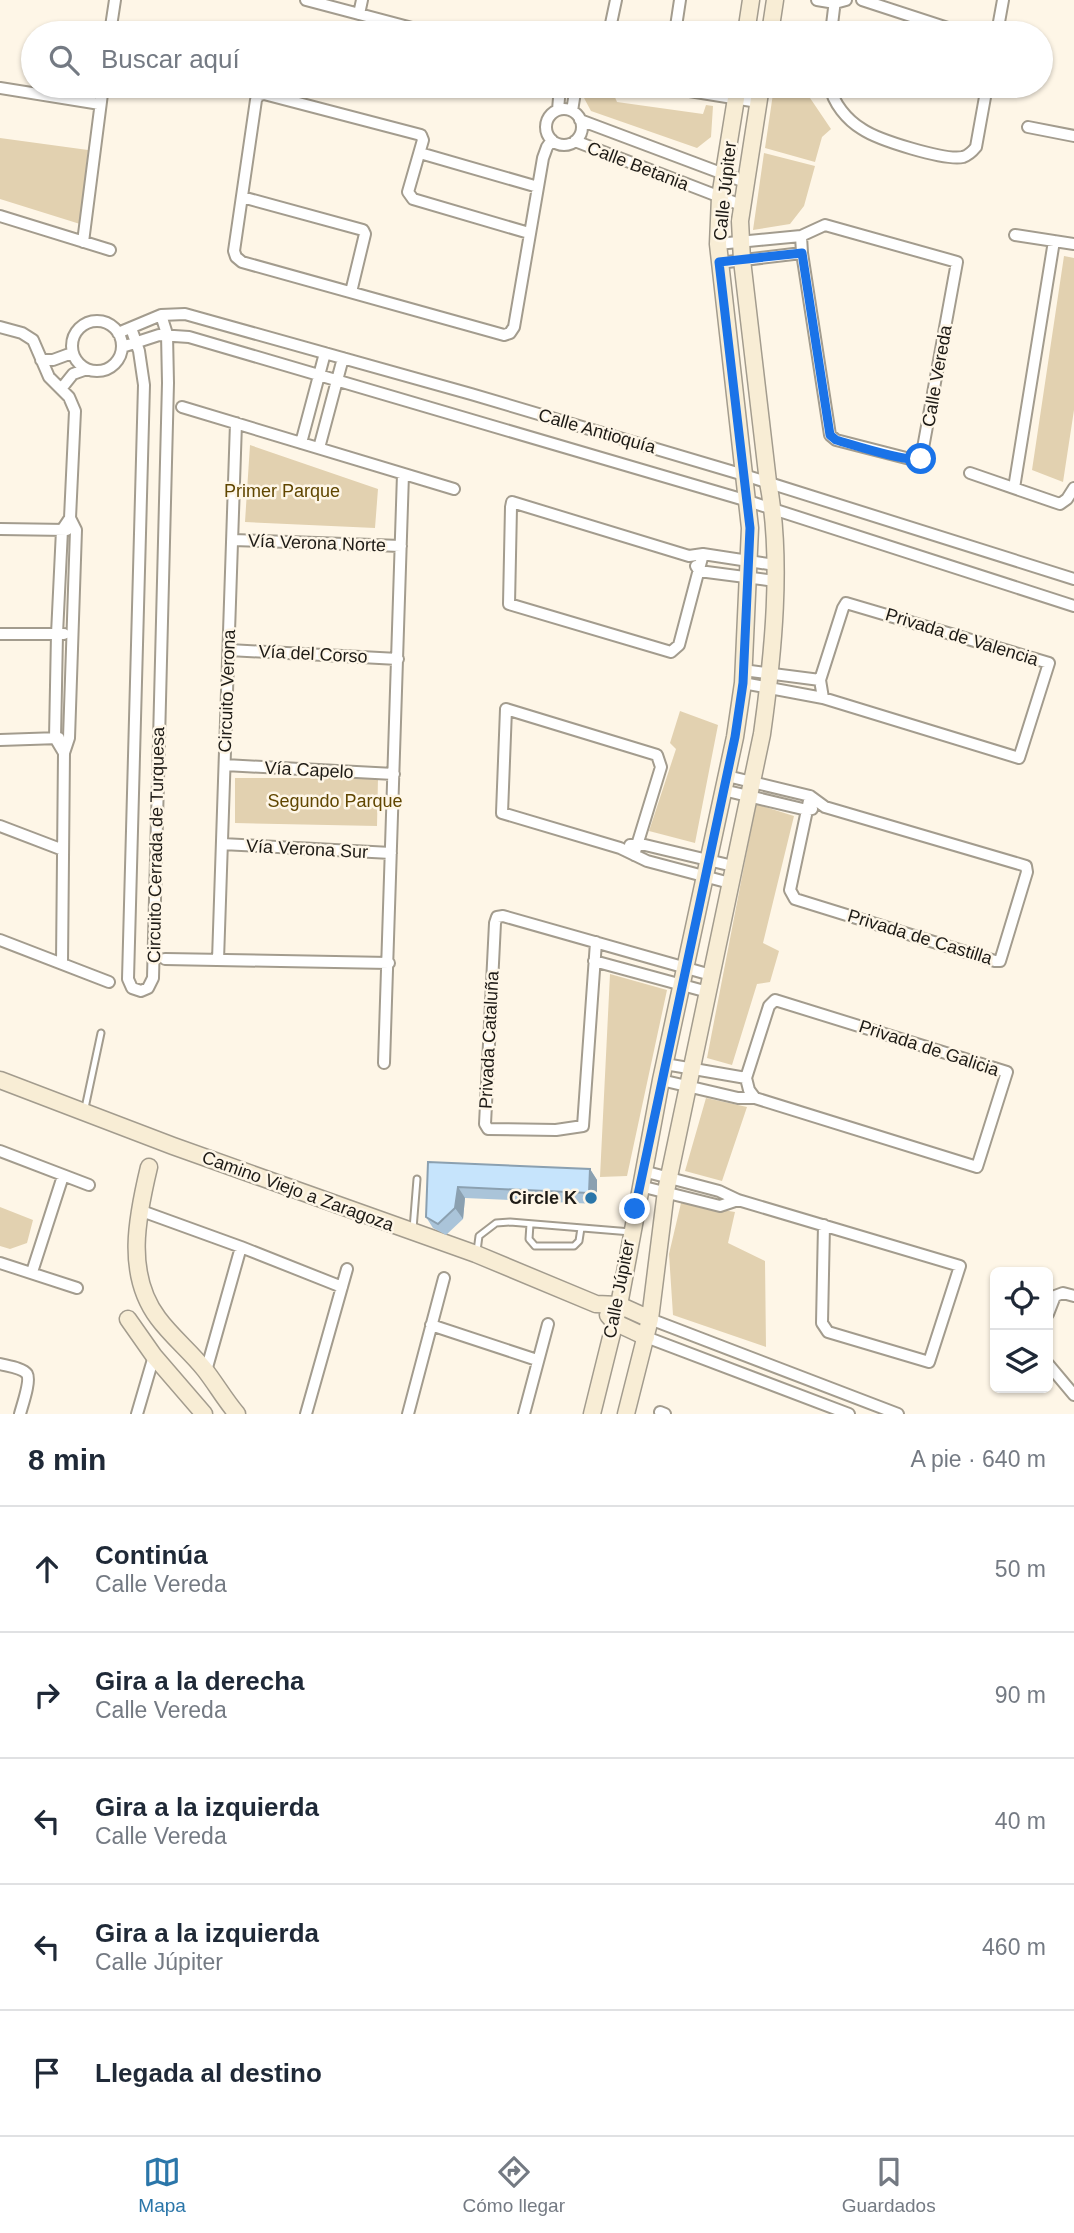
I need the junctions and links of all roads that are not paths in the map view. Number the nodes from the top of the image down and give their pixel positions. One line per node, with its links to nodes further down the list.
1 (115, 0): 13 (street)
2 (306, 0): 12 (street)
3 (362, 0): 12 (street)
4 (616, 0): 15 (street)
5 (680, 0): 16 (street)
6 (751, 0): 17 (main road)
7 (775, 0): 18 (main road)
8 (817, 0): 11 (street)
9 (862, 0): 20 (street)
10 (1003, 0): 21 (street)
11 (838, 1): 19 (street)
12 (359, 14): 14 (street)
13 (112, 21)
14 (386, 21)
15 (612, 21)
16 (677, 21)
17 (748, 21)
18 (772, 21)
19 (834, 21)
20 (926, 21)
21 (999, 21)
22 (0, 88): 23 (street)
23 (21, 91)
24 (62, 98): 34 (street)
25 (101, 98): 34 (street)
26 (257, 98): 46 (street)
27 (279, 98): 42 (street)
28 (559, 98): 35 (street)
29 (574, 98): 36 (street)
30 (736, 98): 43 (main road, Calle Júpiter)
31 (759, 98): 44 (main road, Calle Júpiter)
32 (835, 98): 33 (street)
33 (985, 98)
34 (100, 104): 54 (street)
35 (558, 110): 36 (street); 40 (street)
36 (572, 111): 37 (street)
37 (580, 120): 41 (street); 43 (street, Calle Betania)
38 (1028, 127): 39 (street)
39 (1074, 136)
40 (552, 140): 41 (street); 45 (street)
41 (575, 141): 47 (street, Calle Betania)
42 (420, 153): 45 (street); 50 (street)
43 (725, 175): 44 (street, Calle Betania); 47 (main road, Calle Júpiter)
44 (745, 183): 48 (main road, Calle Júpiter)
45 (538, 187): 50 (street)
46 (242, 197): 62 (street); 62 (street)
47 (720, 197): 48 (street, Calle Betania); 56 (main road, Calle Júpiter)
48 (741, 205): 55 (main road, Calle Júpiter)
49 (0, 216): 54 (street)
50 (529, 233): 62 (street)
51 (1015, 235): 53 (street)
52 (801, 236): 55 (street, Calle Vereda); 59 (street, Calle Vereda); 59 (street, Calle Vereda)
53 (1054, 241): 57 (street); 88 (street)
54 (83, 242): 58 (street)
55 (741, 242): 56 (street, Calle Vereda); 60 (main road, Calle Júpiter)
56 (718, 244): 61 (main road, Calle Júpiter)
57 (1074, 244)
58 (110, 250)
59 (802, 253): 60 (street)
60 (742, 260): 61 (street); 87 (main road, Calle Júpiter)
61 (719, 262): 86 (main road, Calle Júpiter)
62 (351, 292)
63 (161, 315): 64 (street, Calle Antioquía); 67 (street, Circuito Cerrada de Turquesa); 71 (street, Calle Antioquía)
64 (131, 328): 66 (street, Calle Antioquía); 68 (street, Circuito Cerrada de Turquesa)
65 (1, 330): 73 (street)
66 (118, 333): 69 (street); 70 (street)
67 (167, 334): 68 (street, Calle Antioquía); 75 (street, Calle Antioquía); 94 (street, Circuito Cerrada de Turquesa)
68 (136, 341): 69 (street, Calle Antioquía); 93 (street, Circuito Cerrada de Turquesa)
69 (122, 347): 74 (street)
70 (72, 353): 73 (street); 74 (street)
71 (325, 353): 72 (street, Calle Antioquía); 75 (street)
72 (343, 358): 76 (street); 78 (street, Calle Antioquía)
73 (41, 360): 77 (street)
74 (87, 369): 77 (street)
75 (319, 376): 76 (street, Calle Antioquía); 82 (street)
76 (337, 381): 80 (street, Calle Antioquía); 83 (street)
77 (61, 389): 95 (street)
78 (471, 394): 80 (street); 86 (street, Calle Antioquía)
79 (182, 407): 81 (street)
80 (465, 418): 91 (street, Calle Antioquía)
81 (236, 423): 82 (street); 99 (street, Circuito Verona)
82 (301, 443): 83 (street)
83 (319, 448): 85 (street)
84 (970, 473): 88 (street)
85 (403, 474): 90 (street); 100 (street)
86 (744, 475): 87 (street, Calle Antioquía); 91 (main road, Calle Júpiter)
87 (768, 482): 92 (main road, Calle Júpiter); 107 (street, Calle Antioquía)
88 (1014, 488): 89 (street)
89 (1074, 488)
90 (454, 489)
91 (748, 502): 92 (street, Calle Antioquía); 103 (main road, Calle Júpiter)
92 (774, 510): 105 (main road, Calle Júpiter); 108 (street, Calle Antioquía)
93 (141, 514): 94 (street); 94 (street, Circuito Cerrada de Turquesa)
94 (165, 516)
95 (70, 518): 97 (street); 98 (street)
96 (0, 529): 97 (street)
97 (62, 530): 98 (street); 110 (street)
98 (76, 530): 111 (street)
99 (233, 540): 100 (street, Vía Verona Norte); 112 (street, Circuito Verona)
100 (401, 546): 113 (street)
101 (703, 554): 102 (street); 103 (street); 104 (street)
102 (689, 556): 104 (street); 104 (street)
103 (748, 562): 105 (street); 106 (main road, Calle Júpiter)
104 (699, 571): 106 (street)
105 (775, 573): 106 (street); 115 (main road, Calle Júpiter)
106 (748, 579): 114 (main road, Calle Júpiter)
107 (1074, 579)
108 (1074, 606)
109 (0, 634): 110 (street)
110 (57, 634): 111 (street); 118 (street)
111 (73, 634): 119 (street)
112 (229, 650): 113 (street, Vía del Corso); 122 (street, Circuito Verona)
113 (398, 659): 123 (street)
114 (743, 676): 115 (street); 124 (main road, Calle Júpiter)
115 (769, 680): 116 (street); 117 (street); 125 (main road, Calle Júpiter)
116 (820, 680): 117 (street, Privada de Valencia); 117 (street, Privada de Valencia)
117 (823, 698)
118 (55, 738): 119 (street); 120 (street); 121 (street)
119 (69, 738): 121 (street)
120 (0, 740)
121 (64, 753): 133 (street)
122 (225, 765): 123 (street, Vía Capelo); 130 (street, Circuito Verona)
123 (394, 774): 134 (street)
124 (725, 783): 125 (street, Privada de Castilla); 137 (main road, Calle Júpiter)
125 (750, 789): 126 (street, Privada de Castilla); 128 (street, Privada de Castilla); 136 (main road, Calle Júpiter)
126 (810, 796): 127 (street, Privada de Castilla); 128 (street, Privada de Castilla)
127 (825, 807): 128 (street, Privada de Castilla); 128 (street, Privada de Castilla)
128 (807, 810)
129 (0, 826): 133 (street)
130 (222, 844): 134 (street, Vía Verona Sur); 142 (street, Circuito Verona)
131 (637, 844): 132 (street); 132 (street); 135 (street); 137 (street)
132 (620, 848): 135 (street)
133 (63, 850): 144 (street)
134 (391, 853): 145 (street)
135 (634, 855): 137 (street)
136 (733, 866): 137 (street); 138 (main road, Calle Júpiter)
137 (706, 868): 138 (street); 146 (main road, Calle Júpiter)
138 (730, 883): 148 (main road, Calle Júpiter)
139 (0, 940): 144 (street)
140 (596, 942): 143 (street, Privada Cataluña); 143 (street, Privada Cataluña); 146 (street, Privada Cataluña)
141 (165, 959): 142 (street)
142 (218, 960): 145 (street)
143 (594, 961): 149 (street)
144 (62, 963): 147 (street)
145 (389, 963): 151 (street)
146 (685, 968): 148 (street, Privada Cataluña); 149 (main road, Calle Júpiter)
147 (109, 982)
148 (710, 984): 149 (street); 153 (main road, Calle Júpiter)
149 (681, 985): 152 (main road, Calle Júpiter)
150 (101, 1032): 157 (lane)
151 (384, 1063)
152 (663, 1072): 153 (street, Privada de Galicia); 153 (street, Privada de Galicia); 161 (main road, Calle Júpiter)
153 (690, 1078): 154 (street, Privada de Galicia); 156 (street, Privada de Galicia); 163 (main road, Calle Júpiter)
154 (746, 1078): 156 (street); 156 (street, Privada de Galicia)
155 (0, 1080): 157 (main road, Camino Viejo a Zaragoza)
156 (755, 1098)
157 (84, 1111): 169 (main road, Camino Viejo a Zaragoza)
158 (0, 1152): 160 (street)
159 (149, 1167): 165 (main road)
160 (63, 1176): 164 (street); 175 (street)
161 (641, 1178): 163 (street); 170 (main road, Calle Júpiter)
162 (417, 1179): 169 (lane)
163 (668, 1184): 167 (street); 184 (main road, Calle Júpiter)
164 (89, 1185)
165 (139, 1210): 171 (street); 193 (main road)
166 (530, 1224): 168 (lane); 168 (lane); 172 (lane)
167 (824, 1225): 167 (street)
168 (581, 1228): 170 (lane)
169 (413, 1232): 172 (main road, Camino Viejo a Zaragoza)
170 (631, 1232): 182 (main road, Calle Júpiter)
171 (241, 1247): 177 (street); 193 (street)
172 (476, 1254): 181 (main road, Camino Viejo a Zaragoza)
173 (0, 1263): 175 (street)
174 (347, 1269): 177 (street)
175 (32, 1272): 178 (street)
176 (444, 1278): 187 (street)
177 (342, 1287): 199 (street)
178 (77, 1288)
179 (1074, 1296): 180 (street)
180 (1053, 1301)
181 (596, 1304): 182 (main road, Camino Viejo a Zaragoza); 185 (main road, Camino Viejo a Zaragoza)
182 (619, 1305): 184 (main road, Camino Viejo a Zaragoza); 185 (main road, Calle Júpiter)
183 (128, 1319): 189 (main road)
184 (650, 1319): 188 (main road, Calle Júpiter); 205 (street, Camino Viejo a Zaragoza)
185 (614, 1322): 188 (main road, Camino Viejo a Zaragoza); 202 (main road, Calle Júpiter)
186 (548, 1324): 190 (street)
187 (431, 1325): 190 (street); 200 (street)
188 (646, 1337): 203 (main road, Calle Júpiter); 204 (street, Camino Viejo a Zaragoza)
189 (154, 1356): 196 (street); 197 (main road)
190 (537, 1360): 201 (street)
191 (0, 1364): 195 (street)
192 (1053, 1370): 194 (street)
193 (206, 1371): 198 (main road)
194 (1074, 1395)
195 (20, 1414)
196 (137, 1414)
197 (204, 1414)
198 (237, 1414)
199 (306, 1414)
200 (408, 1414)
201 (524, 1414)
202 (592, 1414)
203 (626, 1414)
204 (849, 1414)
205 (898, 1414)

